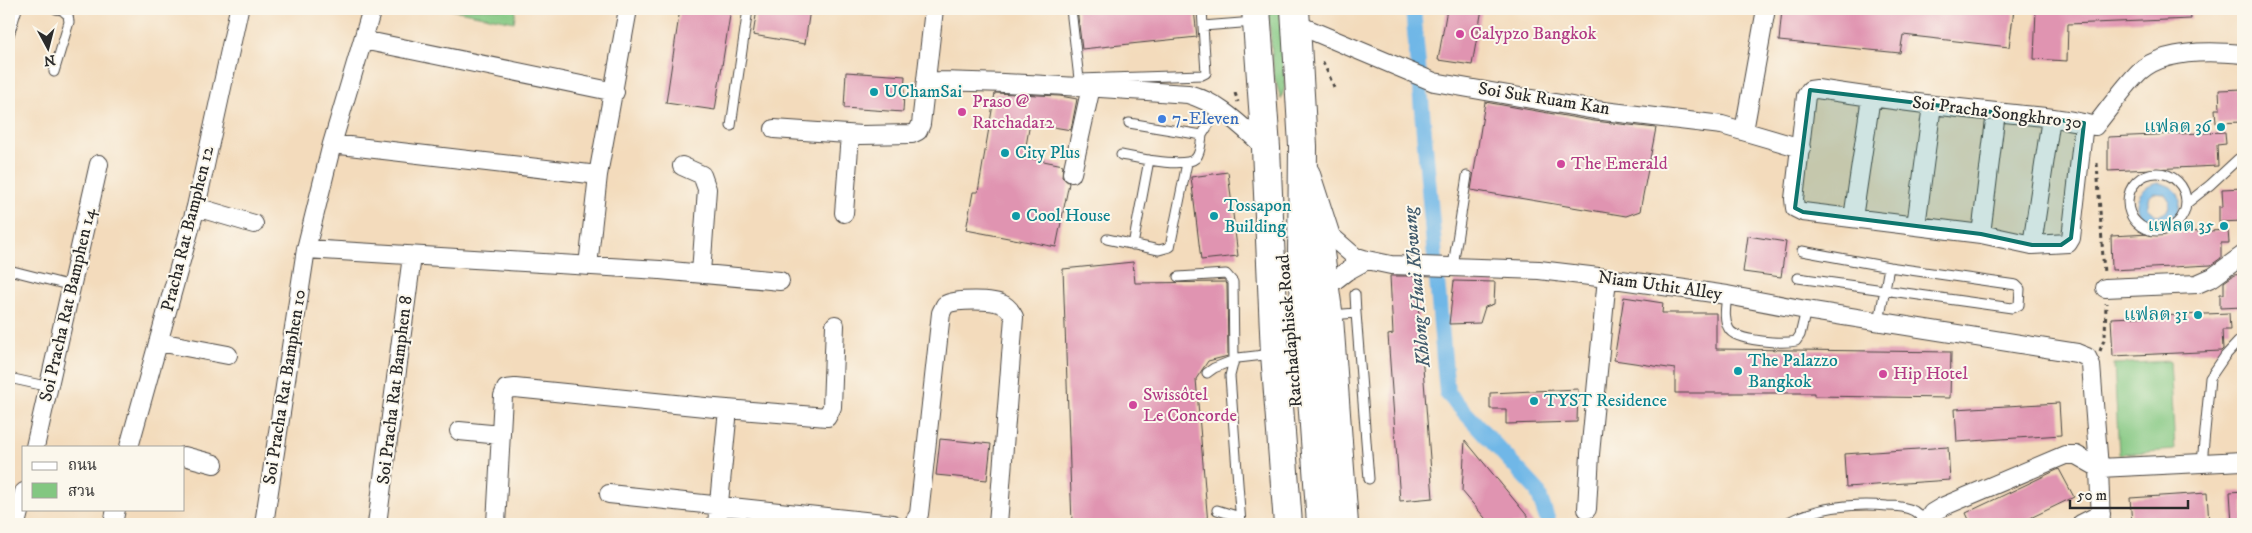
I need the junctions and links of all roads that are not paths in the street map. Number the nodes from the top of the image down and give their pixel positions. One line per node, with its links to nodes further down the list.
1 (17, 9): 14 (lane)
2 (56, 9): 17 (lane)
3 (239, 9): 47 (street, Pracha Rat Bamphen 12)
4 (372, 9): 15 (street, Soi Pracha Rat Bamphen 10)
5 (628, 9): 20 (street)
6 (748, 9): 28 (lane)
7 (934, 9): 18 (street)
8 (1071, 9): 13 (lane)
9 (1202, 9): 13 (lane)
10 (1766, 9): 30 (street)
11 (1257, 15): 13 (lane); 33 (main road, Ratchadaphisek Road)
12 (1295, 16): 30 (street, Soi Suk Ruam Kan); 35 (main road, Ratchadaphisek Road)
13 (1203, 26)
14 (9, 34)
15 (363, 40): 20 (street); 34 (street, Soi Pracha Rat Bamphen 10)
16 (2243, 54): 27 (street, Soi Pracha Songkhro 30)
17 (54, 72)
18 (926, 81): 19 (street); 31 (street)
19 (1091, 87): 23 (street); 43 (street)
20 (615, 92): 44 (street)
21 (1871, 98): 22 (street, Soi Pracha Songkhro 30); 36 (street, Soi Pracha Songkhro 30); 49 (street)
22 (1932, 105): 24 (street, Soi Pracha Songkhro 30); 51 (street)
23 (1219, 108): 32 (lane); 33 (street)
24 (1996, 112): 25 (street, Soi Pracha Songkhro 30); 52 (street)
25 (2051, 118): 27 (street, Soi Pracha Songkhro 30); 55 (street)
26 (1129, 123): 32 (lane)
27 (2084, 123): 55 (street)
28 (731, 126)
29 (774, 129): 31 (street)
30 (1744, 131): 36 (street, Soi Suk Ruam Kan)
31 (850, 135): 48 (street)
32 (1202, 135): 40 (lane)
33 (1266, 143): 83 (main road, Ratchadaphisek Road); 119 (main road, Ratchadaphisek Road)
34 (332, 144): 44 (street); 56 (street, Soi Pracha Rat Bamphen 10)
35 (1303, 146): 60 (street, Niam Uthit Alley); 71 (main road, Ratchadaphisek Road); 120 (main road, Ratchadaphisek Road)
36 (1801, 148): 49 (street)
37 (1122, 155): 39 (lane)
38 (2243, 159): 46 (lane)
39 (1149, 160): 40 (lane); 54 (lane)
40 (1187, 163): 54 (lane)
41 (99, 164): 70 (street, Soi Pracha Rat Bamphen 14)
42 (682, 166): 65 (street)
43 (1072, 173)
44 (598, 176): 61 (street)
45 (1466, 176): 62 (lane)
46 (2186, 204): 46 (lane)
47 (196, 207): 50 (street); 82 (street, Pracha Rat Bamphen 12)
48 (844, 213)
49 (1853, 218): 51 (street)
50 (254, 224)
51 (1916, 226): 52 (street)
52 (1981, 234): 55 (street)
53 (1107, 239): 54 (lane)
54 (1133, 245)
55 (2032, 245)
56 (306, 250): 59 (street); 111 (street, Soi Pracha Rat Bamphen 10)
57 (1802, 251): 63 (lane)
58 (2243, 255): 72 (street)
59 (412, 256): 61 (street); 112 (street, Soi Pracha Rat Bamphen 8)
60 (1367, 260): 62 (street, Niam Uthit Alley); 71 (street)
61 (588, 266): 65 (street)
62 (1449, 266): 67 (street, Niam Uthit Alley)
63 (1889, 267): 73 (lane); 73 (lane)
64 (9, 270): 70 (lane)
65 (701, 273): 69 (street)
66 (1178, 276): 85 (lane)
67 (1608, 278): 75 (street, Niam Uthit Alley); 103 (street)
68 (1798, 278): 73 (lane)
69 (780, 281)
70 (72, 286): 88 (street, Soi Pracha Rat Bamphen 14)
71 (1325, 288): 78 (main road, Ratchadaphisek Road)
72 (2105, 288)
73 (1885, 291): 79 (lane)
74 (1355, 294): 77 (lane)
75 (1727, 295): 76 (street, Niam Uthit Alley); 76 (lane)
76 (1806, 310): 79 (street, Niam Uthit Alley)
77 (1356, 313): 78 (lane); 99 (lane)
78 (1328, 315): 121 (main road, Ratchadaphisek Road)
79 (1879, 322): 98 (street, Niam Uthit Alley)
80 (836, 325): 89 (street)
81 (2243, 340): 96 (lane)
82 (159, 342): 84 (street); 93 (street, Pracha Rat Bamphen 12)
83 (1275, 354): 85 (lane); 118 (main road, Ratchadaphisek Road)
84 (228, 355)
85 (1234, 360): 86 (lane); 107 (lane)
86 (1207, 373)
87 (9, 378): 88 (lane)
88 (50, 386): 92 (street, Soi Pracha Rat Bamphen 14)
89 (728, 409): 91 (street); 102 (street)
90 (459, 431): 91 (street)
91 (501, 435): 113 (street)
92 (35, 446)
93 (134, 446)
94 (185, 456): 97 (street)
95 (2243, 461): 96 (street)
96 (2202, 463): 98 (street)
97 (214, 464)
98 (2099, 468): 106 (street); 108 (street)
99 (1369, 479)
100 (609, 494): 102 (street)
101 (22, 500): 109 (street)
102 (719, 504): 114 (street); 115 (street)
103 (1588, 509)
104 (116, 510): 110 (street)
105 (1217, 510): 107 (lane)
106 (2101, 519): 123 (street)
107 (1241, 520)
108 (1926, 523): 122 (lane)
109 (16, 524)
110 (113, 524)
111 (264, 524)
112 (377, 524)
113 (496, 524)
114 (717, 524)
115 (893, 524)
116 (913, 524): 117 (street)
117 (998, 524)
118 (1288, 524)
119 (1305, 524)
120 (1321, 524)
121 (1344, 524)
122 (1784, 524)
123 (2081, 524)

